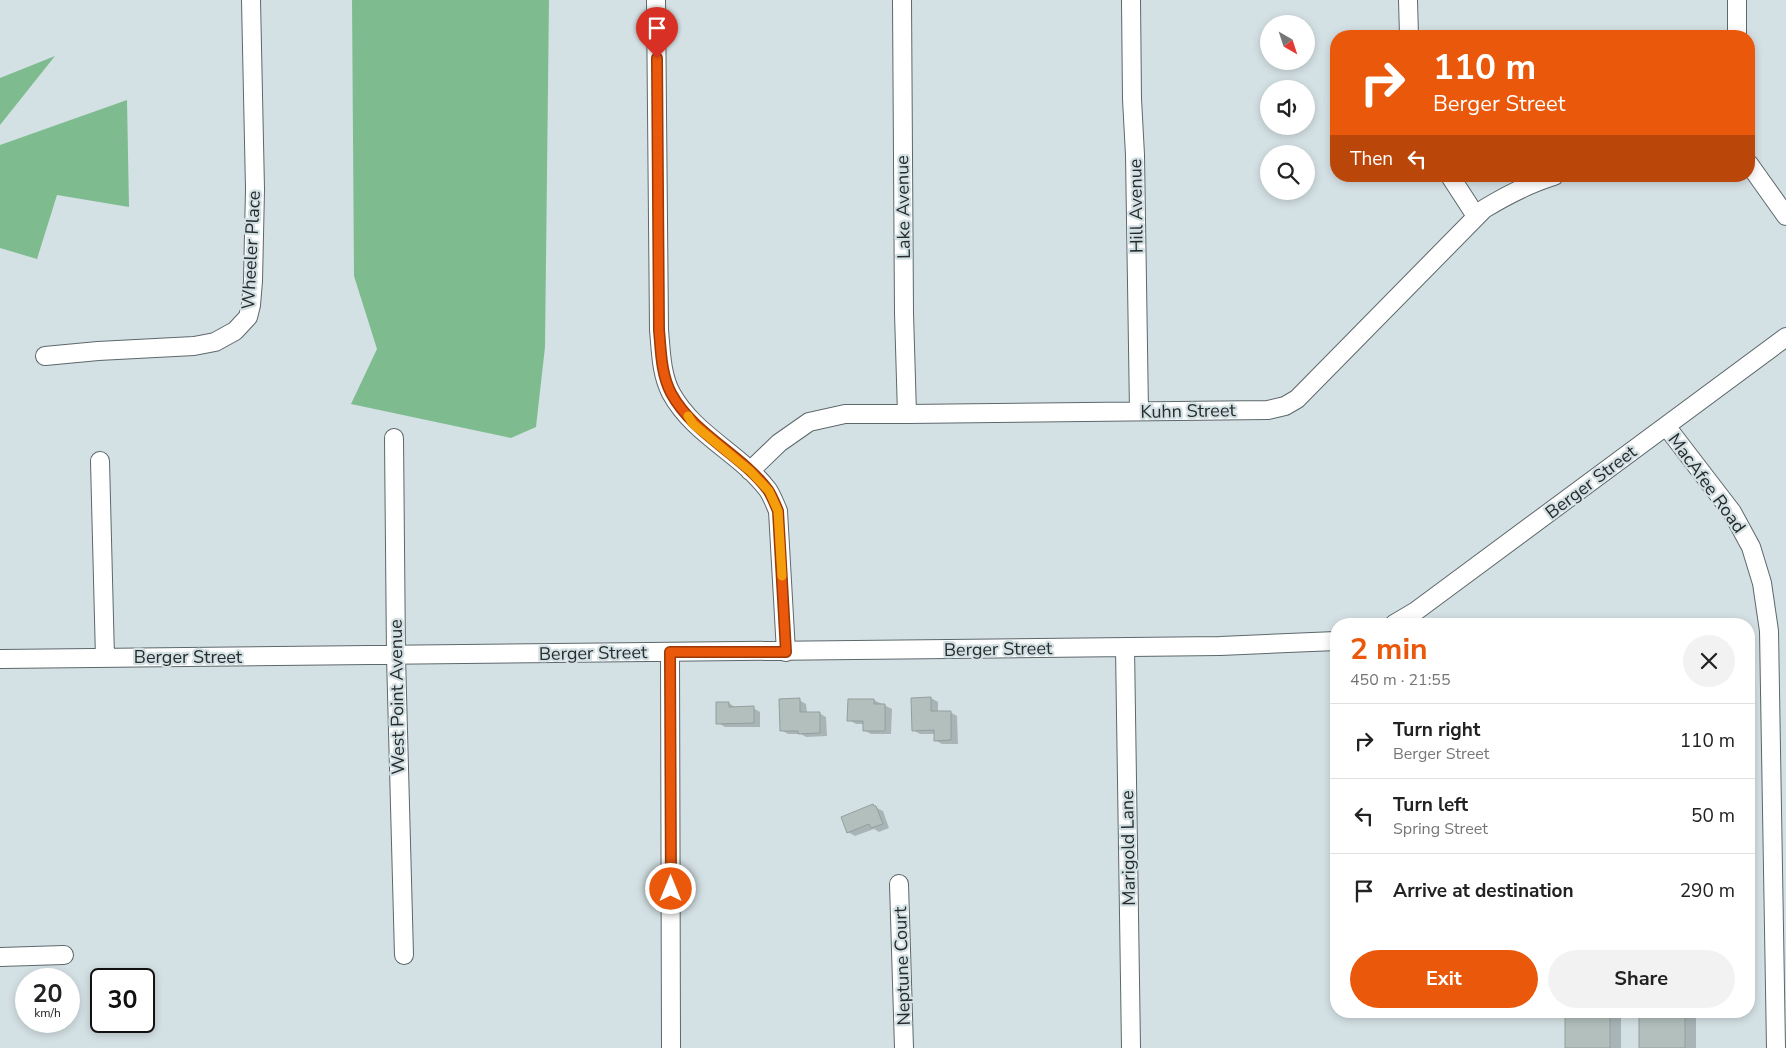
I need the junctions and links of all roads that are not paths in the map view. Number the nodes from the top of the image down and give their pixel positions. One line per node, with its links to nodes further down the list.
1 (251, 0): 15 (street, Wheeler Place)
2 (656, 0): 21 (street)
3 (902, 0): 17 (street, Lake Avenue)
4 (1131, 0): 16 (street, Hill Avenue)
5 (1408, 0): 7 (street)
6 (1737, 0): 8 (street)
7 (1409, 30)
8 (1736, 30)
9 (1755, 172): 13 (street)
10 (1454, 182): 12 (street)
11 (1532, 182): 12 (street, Kuhn Street)
12 (1476, 216): 16 (street, Kuhn Street)
13 (1786, 216)
14 (1786, 337): 18 (street, Berger Street)
15 (45, 356)
16 (1139, 411): 17 (street, Kuhn Street)
17 (907, 414): 21 (street, Kuhn Street)
18 (1666, 426): 22 (street, Berger Street); 37 (street, MacAfee Road)
19 (394, 438): 27 (street, West Point Avenue)
20 (100, 461): 28 (street)
21 (750, 471): 26 (street)
22 (1404, 618)
23 (1330, 641): 24 (street, Berger Street)
24 (1125, 647): 26 (street, Berger Street); 36 (street, Marigold Lane)
25 (670, 652): 26 (street, Berger Street); 27 (street, Berger Street); 34 (street)
26 (786, 652)
27 (396, 656): 28 (street, Berger Street); 32 (street, West Point Avenue)
28 (105, 658): 29 (street, Berger Street)
29 (0, 659)
30 (899, 884): 35 (street, Neptune Court)
31 (64, 955): 33 (street)
32 (404, 956)
33 (0, 957)
34 (671, 1048)
35 (904, 1048)
36 (1131, 1048)
37 (1776, 1048)

